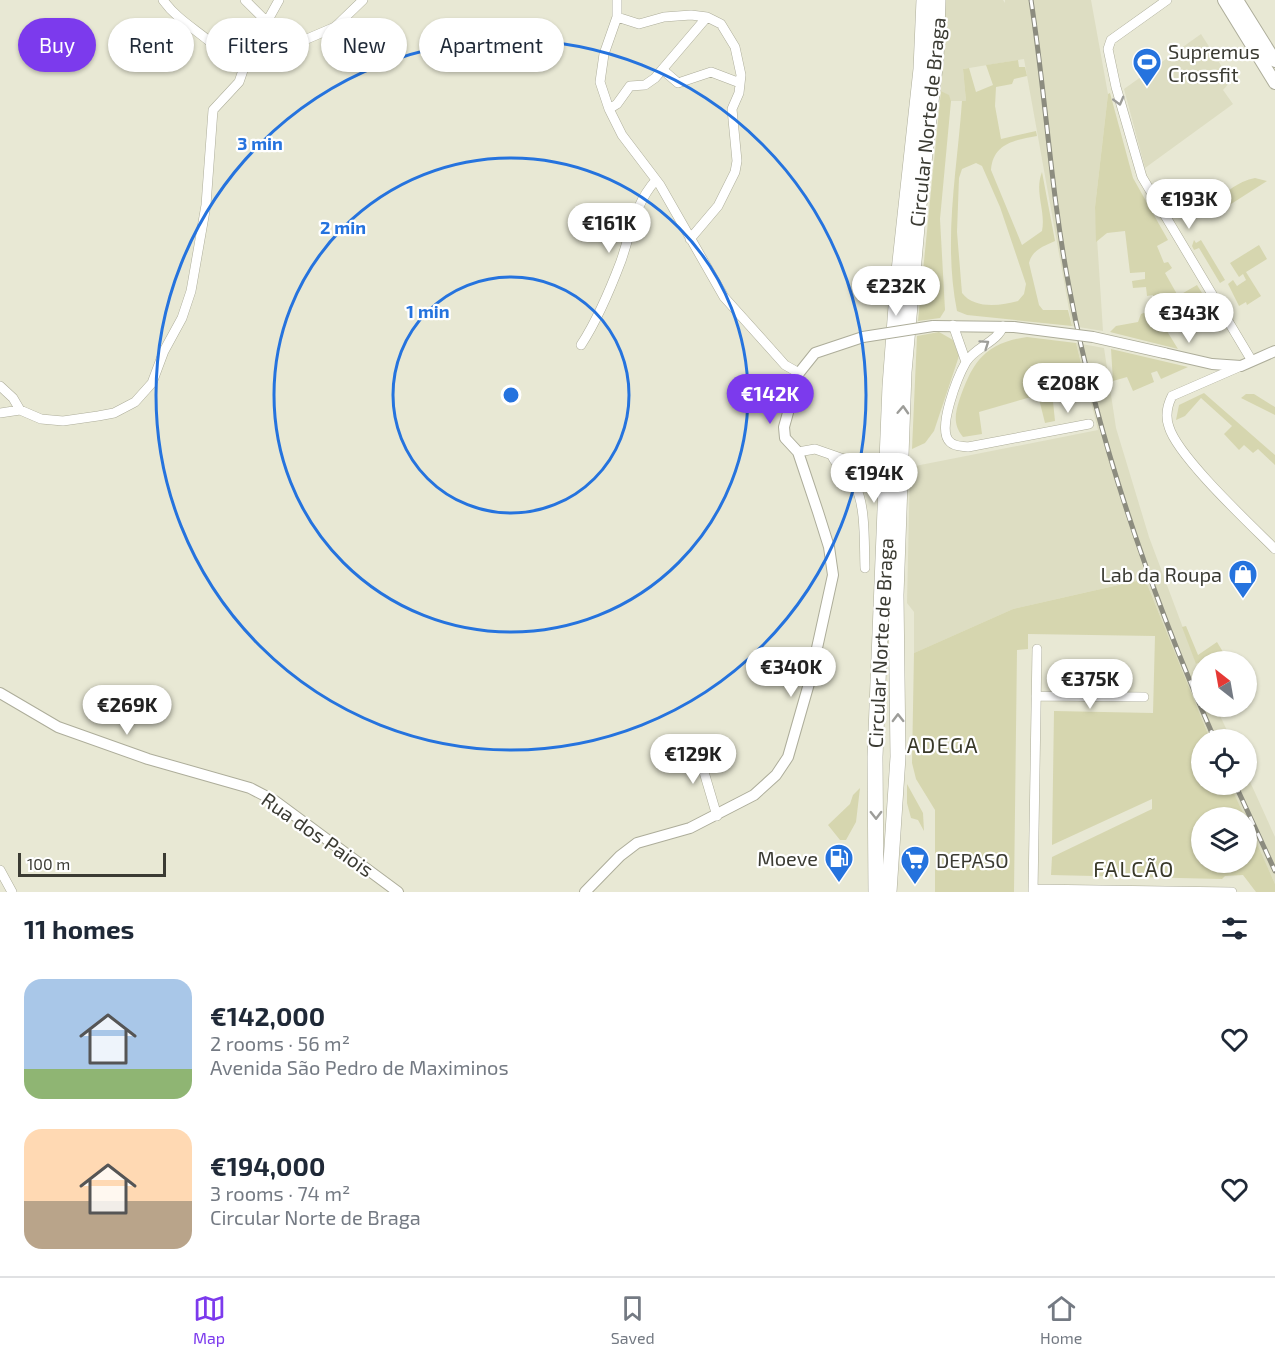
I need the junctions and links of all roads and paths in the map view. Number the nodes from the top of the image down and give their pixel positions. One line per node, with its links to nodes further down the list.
1 (163, 0): 16 (street)
2 (245, 0): 13 (street)
3 (279, 0): 14 (street)
4 (363, 0): 15 (street)
5 (617, 0): 11 (street)
6 (924, 0): 54 (highway, Circular Norte de Braga, one-way to 54)
7 (938, 0): 55 (highway, Circular Norte de Braga, one-way to 7)
8 (1167, 0): 30 (street, one-way to 30)
9 (1224, 0): 22 (main road)
10 (1238, 0): 17 (main road)
11 (617, 17): 12 (street); 23 (street)
12 (707, 17): 19 (street); 21 (street)
13 (263, 18)
14 (269, 18)
15 (309, 38)
16 (206, 39)
17 (1270, 41): 18 (main road)
18 (1275, 61)
19 (663, 70): 21 (street); 23 (street)
20 (241, 72): 35 (street)
21 (740, 83): 25 (street)
22 (1275, 83)
23 (609, 109): 24 (street)
24 (656, 180): 25 (street); 28 (street)
25 (690, 239): 33 (street)
26 (953, 325): 27 (street); 31 (street); 33 (street, bridge)
27 (1008, 327): 31 (street, one-way to 27); 32 (street, bridge)
28 (581, 345)
29 (1275, 351): 30 (street)
30 (1252, 361): 32 (street)
31 (966, 362): 37 (street)
32 (1241, 366): 41 (street)
33 (799, 373): 38 (street)
34 (0, 386): 35 (street)
35 (20, 410): 36 (street)
36 (0, 413)
37 (1089, 424)
38 (798, 452): 39 (street); 48 (street)
39 (832, 456): 40 (street); 42 (street)
40 (858, 464)
41 (1275, 549)
42 (865, 568)
43 (1037, 649): 45 (street)
44 (0, 693): 52 (street, Rua dos Paiois)
45 (1036, 696): 46 (street); 50 (street)
46 (1144, 697)
47 (696, 745): 48 (street)
48 (717, 816): 53 (street)
49 (0, 870): 51 (street)
50 (1033, 891): 56 (street)
51 (12, 892)
52 (398, 892)
53 (585, 892)
54 (876, 892)
55 (889, 892)
56 (1232, 892)

